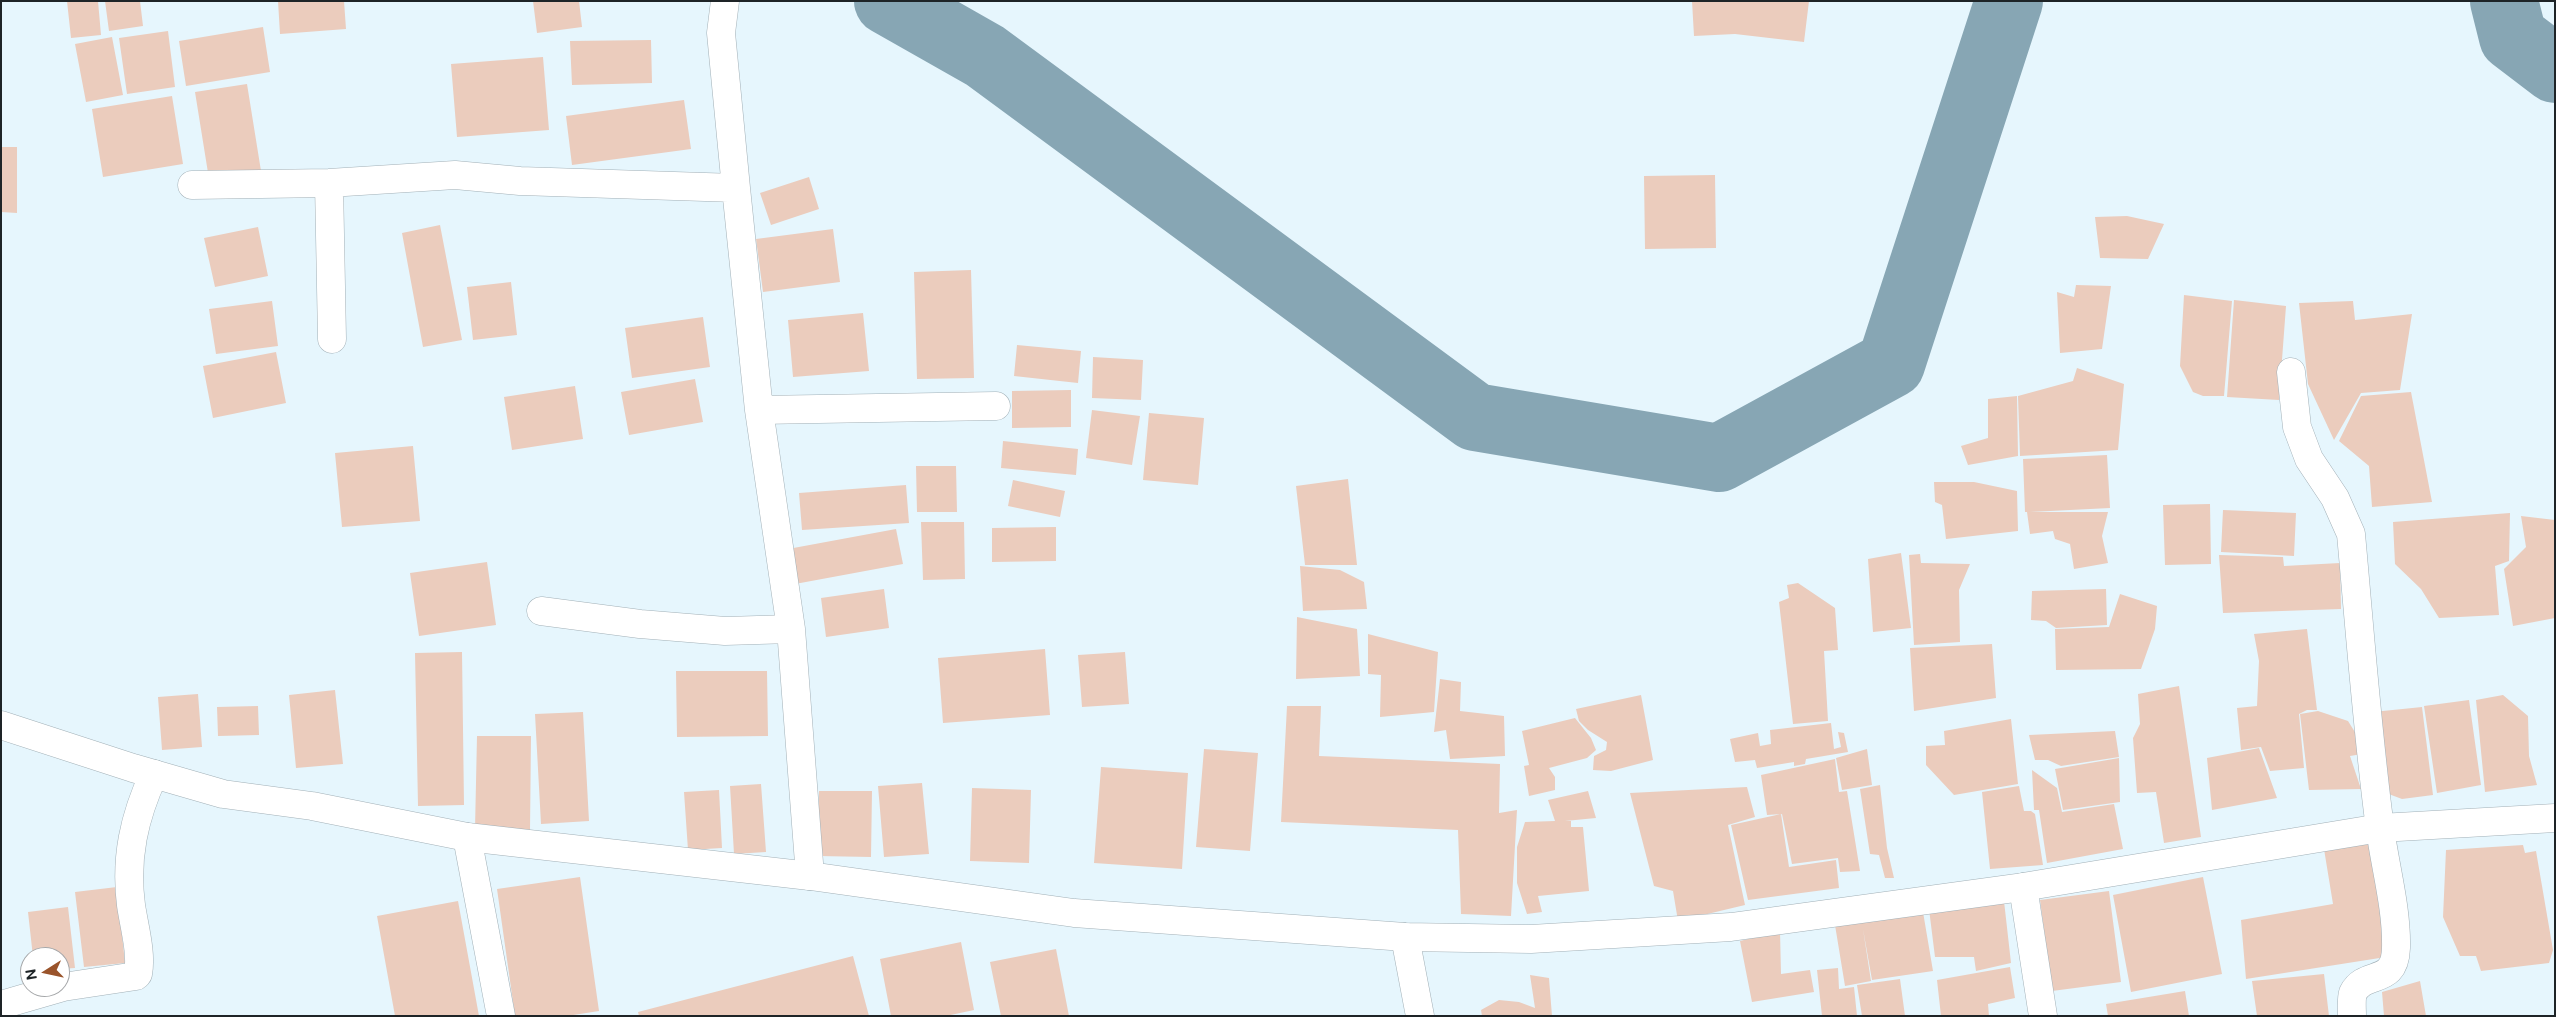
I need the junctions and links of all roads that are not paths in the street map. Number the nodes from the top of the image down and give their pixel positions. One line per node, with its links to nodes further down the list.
1 (725, 1): 4 (street)
2 (329, 183): 3 (street); 4 (street); 5 (street)
3 (192, 185)
4 (736, 188): 8 (street)
5 (332, 339)
6 (2291, 372): 14 (street)
7 (996, 406): 8 (street)
8 (759, 410): 10 (street)
9 (541, 611): 10 (street)
10 (791, 629): 16 (street)
11 (1, 725): 12 (street)
12 (154, 774): 15 (street); 19 (street)
13 (2555, 818): 14 (street)
14 (2380, 828): 17 (street); 23 (street)
15 (467, 838): 16 (street); 20 (street)
16 (810, 876): 18 (street)
17 (2022, 886): 18 (street); 22 (street)
18 (1405, 937): 21 (street)
19 (1, 1005)
20 (501, 1016)
21 (1420, 1016)
22 (2042, 1016)
23 (2352, 1016)

